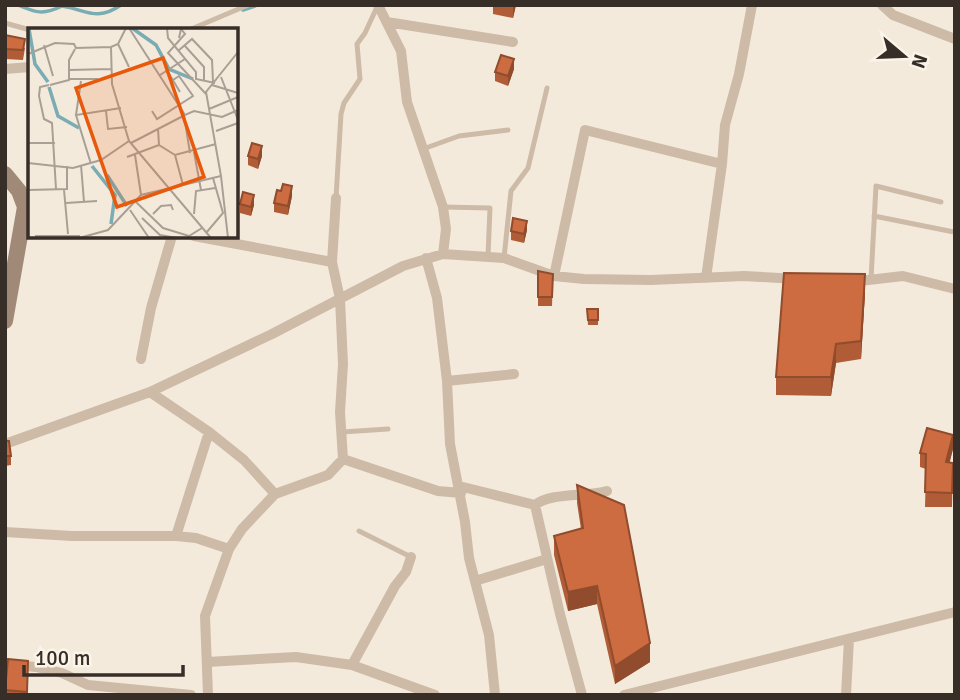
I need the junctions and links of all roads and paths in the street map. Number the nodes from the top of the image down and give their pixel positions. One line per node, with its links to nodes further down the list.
1 (248, 5): 7 (lane)
2 (752, 5): 16 (street)
3 (882, 5): 9 (street)
4 (378, 6): 5 (street); 18 (lane)
5 (387, 22): 10 (street); 15 (street)
6 (5, 23): 8 (lane)
7 (194, 28)
8 (28, 29)
9 (955, 39)
10 (513, 42)
11 (28, 67): 12 (street)
12 (5, 69)
13 (547, 88): 29 (lane)
14 (508, 130): 15 (lane)
15 (423, 149): 21 (street)
16 (722, 164): 31 (street); 32 (street)
17 (5, 174): 20 (main road)
18 (336, 198): 30 (street)
19 (941, 202): 22 (lane)
20 (27, 205): 38 (main road)
21 (443, 207): 26 (street); 27 (lane)
22 (874, 216): 23 (lane); 33 (lane)
23 (954, 232)
24 (171, 238): 39 (street)
25 (205, 238): 30 (street)
26 (443, 254): 27 (street); 28 (street)
27 (488, 256): 29 (street)
28 (426, 258): 37 (street); 41 (street)
29 (504, 258): 31 (street)
30 (332, 262): 37 (street)
31 (554, 276): 32 (street)
32 (706, 278): 34 (street)
33 (871, 279): 35 (street); 36 (street)
34 (808, 280)
35 (833, 282)
36 (955, 289)
37 (340, 299): 42 (street); 45 (street)
38 (5, 321)
39 (141, 359)
40 (514, 374): 41 (street)
41 (447, 381): 48 (street)
42 (149, 392): 44 (street); 46 (street)
43 (388, 429): 45 (lane)
44 (209, 432): 50 (street); 54 (street)
45 (342, 432): 47 (street)
46 (5, 444)
47 (343, 459): 48 (street); 50 (street)
48 (460, 490): 51 (street); 58 (street)
49 (607, 491): 51 (street)
50 (275, 494): 55 (street)
51 (535, 505): 57 (street)
52 (359, 531): 56 (lane)
53 (5, 532): 54 (street)
54 (176, 536): 55 (street)
55 (229, 549): 61 (street)
56 (411, 557): 63 (street)
57 (547, 559): 58 (street); 69 (street)
58 (475, 580): 68 (street)
59 (955, 612): 60 (street)
60 (849, 639): 64 (street); 71 (street)
61 (206, 662): 63 (street); 67 (street)
62 (5, 664): 66 (street)
63 (352, 665): 65 (street)
64 (660, 691): 70 (street)
65 (427, 694)
66 (191, 695)
67 (208, 695)
68 (495, 695)
69 (583, 695)
70 (624, 695)
71 (846, 695)

